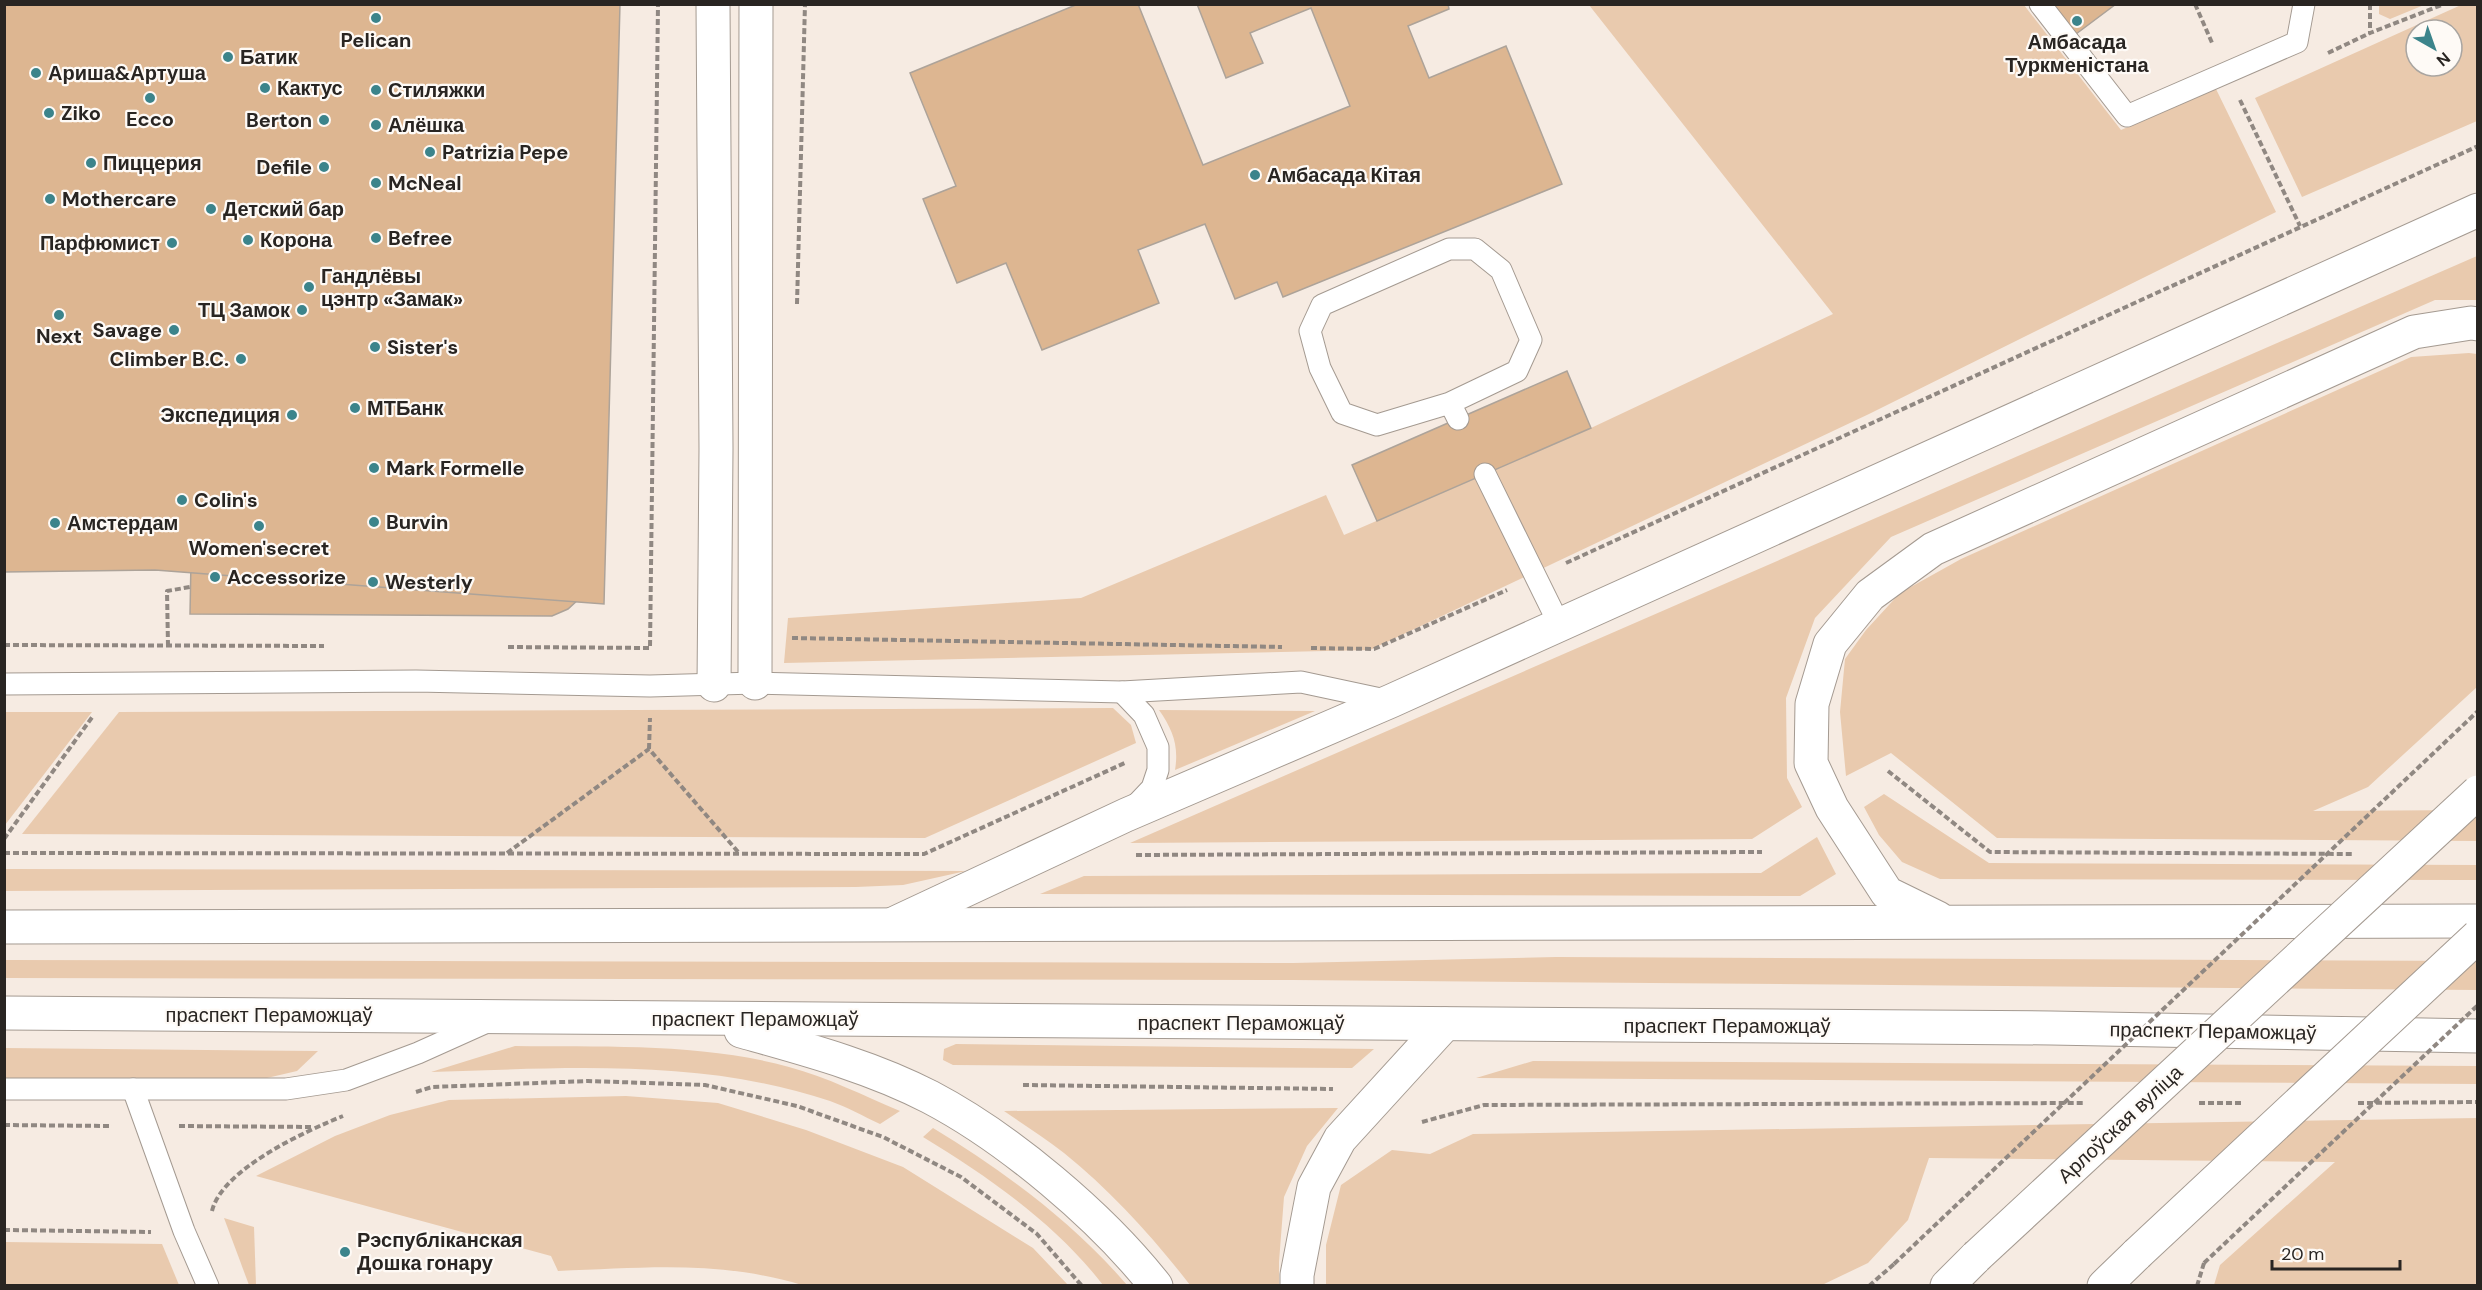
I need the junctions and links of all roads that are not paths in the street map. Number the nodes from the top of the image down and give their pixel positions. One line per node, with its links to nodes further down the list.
1 (713, 4): 12 (main road)
2 (756, 4): 10 (main road)
3 (2040, 4): 4 (lane)
4 (2304, 4)
5 (2478, 210): 9 (main road)
6 (2478, 324): 17 (main road)
7 (1454, 411): 7 (lane)
8 (1485, 474): 9 (lane)
9 (1559, 624): 14 (main road)
10 (755, 683): 12 (lane); 13 (lane)
11 (4, 684): 12 (lane)
12 (714, 684)
13 (1122, 692): 14 (lane); 16 (lane)
14 (1390, 701): 16 (main road)
15 (2478, 792): 32 (main road, Арлоўская вуліца, bridge)
16 (1126, 815): 20 (main road)
17 (1942, 921): 18 (main road); 20 (main road)
18 (2478, 921)
19 (4, 927): 20 (main road)
20 (885, 927)
21 (2478, 936): 33 (main road, bridge)
22 (4, 1013): 23 (main road, праспект Пераможцаў)
23 (499, 1017): 24 (main road, праспект Пераможцаў); 28 (lane)
24 (696, 1019): 25 (main road, праспект Пераможцаў); 30 (main road)
25 (1445, 1024): 26 (main road, праспект Пераможцаў); 31 (main road)
26 (2478, 1035)
27 (4, 1089): 28 (lane)
28 (133, 1089): 29 (lane)
29 (208, 1286)
30 (1156, 1286)
31 (1297, 1286)
32 (1947, 1286)
33 (2104, 1286)

